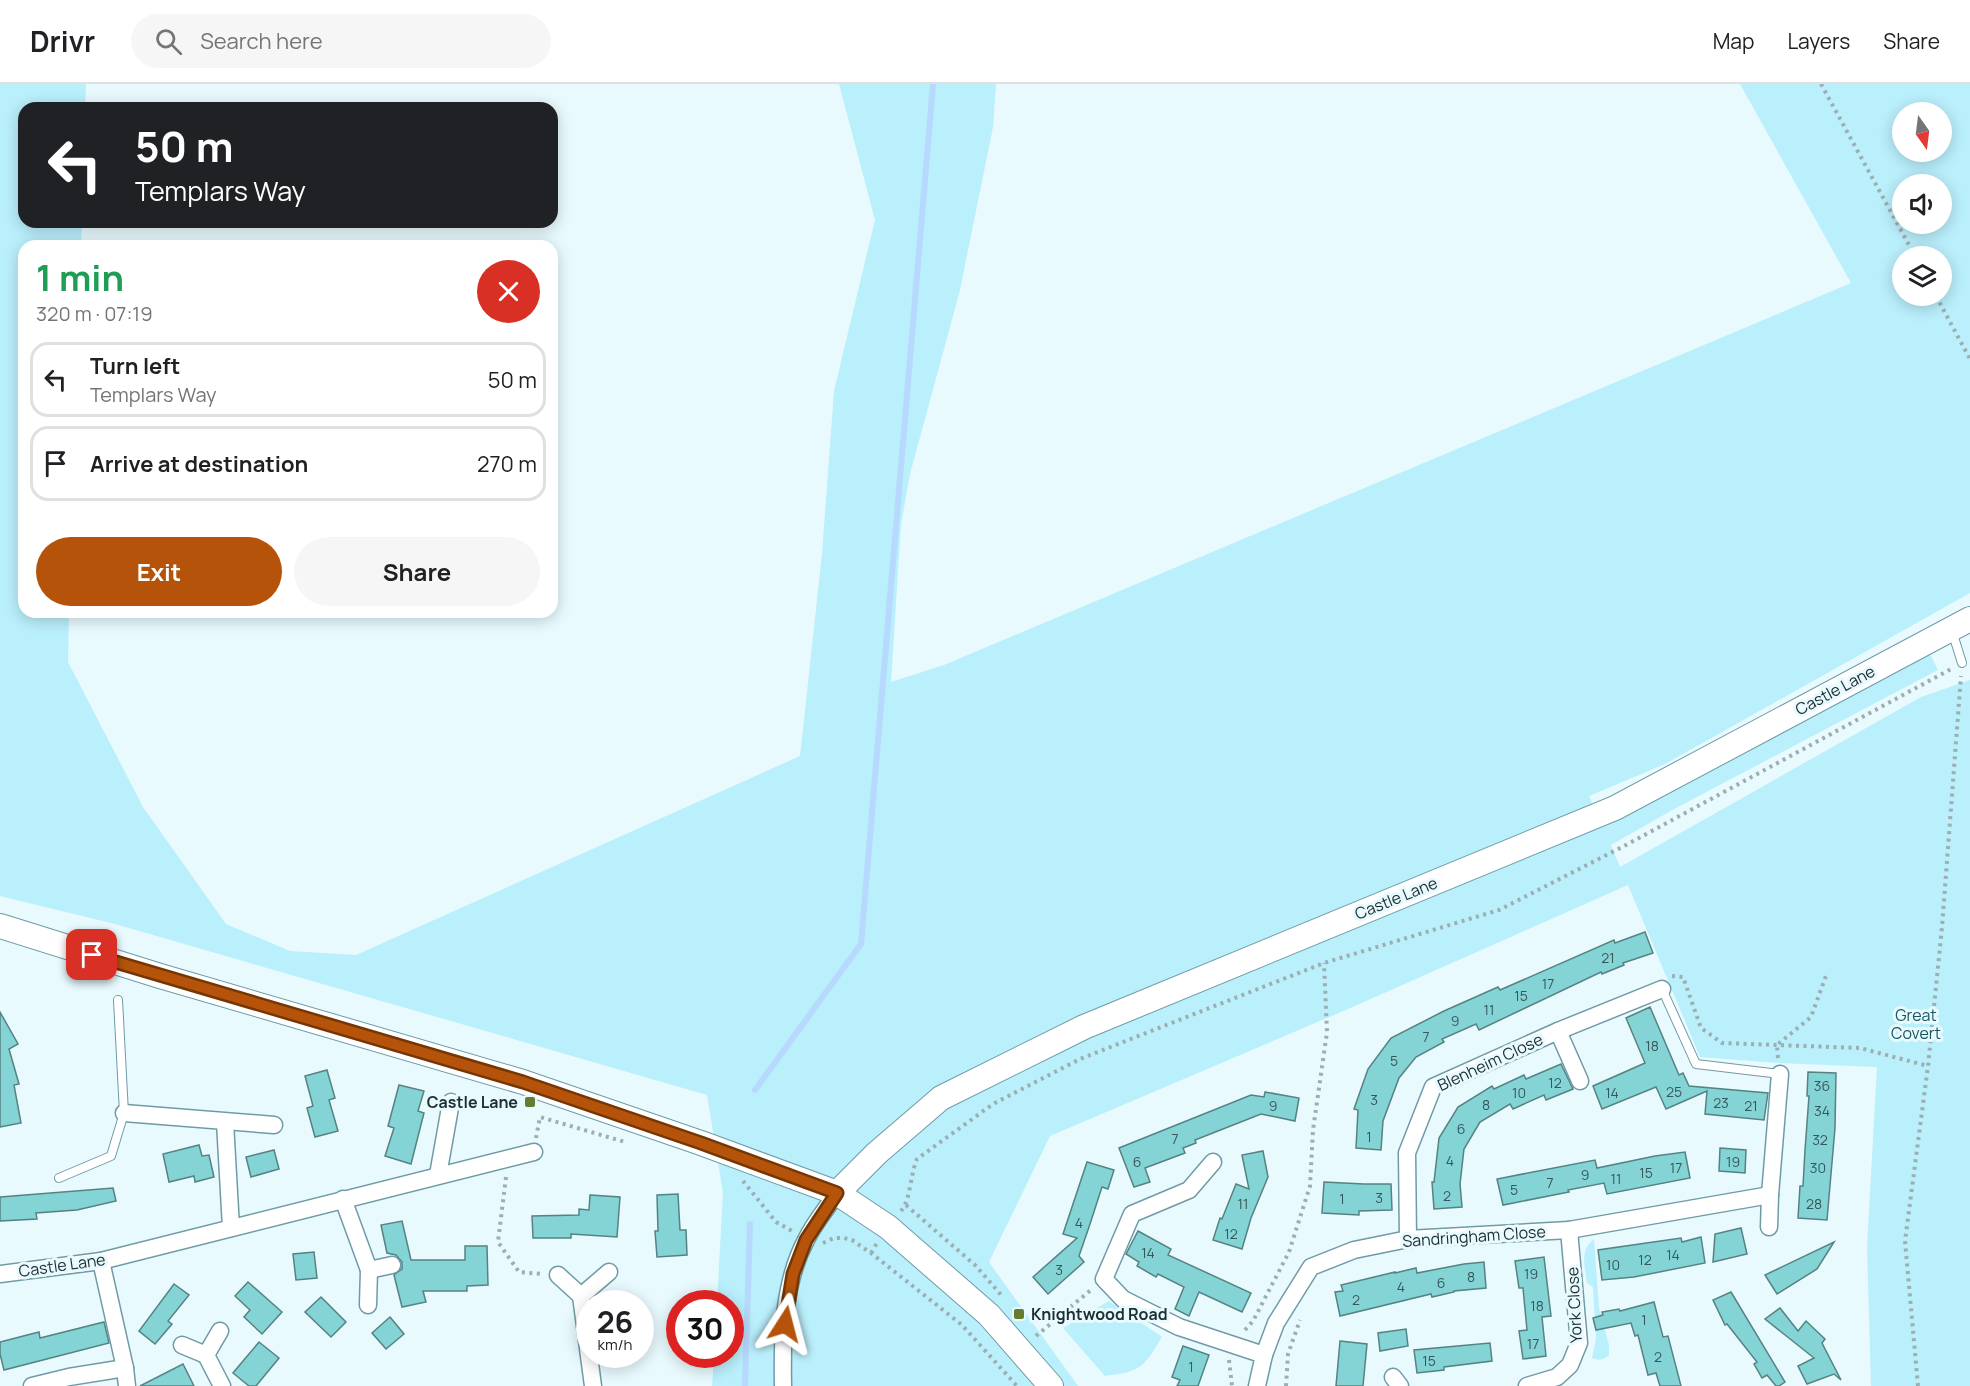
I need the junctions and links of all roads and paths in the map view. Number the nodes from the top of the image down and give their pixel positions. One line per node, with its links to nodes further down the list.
1 (1821, 84): 2 (path)
2 (1910, 246)
3 (1941, 306): 4 (path)
4 (1970, 359)
5 (1961, 624): 6 (lane); 28 (street, Castle Lane)
6 (1962, 663): 8 (path); 14 (path)
7 (0, 926): 28 (street)
8 (1324, 963): 31 (path); 53 (path)
9 (1827, 973): 13 (path)
10 (1662, 989): 12 (street, Blenheim Close); 13 (path); 15 (lane)
11 (118, 1000): 18 (lane)
12 (1558, 1031): 16 (street, Blenheim Close); 36 (street, Blenheim Close)
13 (1777, 1045): 14 (path); 15 (path)
14 (1928, 1066): 70 (path)
15 (1780, 1074): 29 (street)
16 (1580, 1082)
17 (451, 1102): 25 (street)
18 (124, 1113): 19 (street); 26 (lane)
19 (225, 1122): 20 (street); 34 (street)
20 (274, 1125)
21 (627, 1142): 22 (path)
22 (534, 1152): 23 (street, Castle Lane)
23 (508, 1158): 25 (street, Castle Lane); 44 (path)
24 (1213, 1162): 45 (street)
25 (438, 1175): 30 (street, Castle Lane)
26 (59, 1178)
27 (734, 1178): 37 (path)
28 (837, 1193): 32 (street); 37 (street)
29 (1770, 1195): 33 (street); 35 (street, Sandringham Close)
30 (343, 1199): 34 (street, Castle Lane); 41 (street)
31 (906, 1205): 32 (path); 48 (path)
32 (888, 1227): 38 (path); 65 (street)
33 (1769, 1227)
34 (231, 1228): 39 (street, Castle Lane)
35 (1569, 1230): 36 (street, Sandringham Close); 69 (street, York Close)
36 (1407, 1239): 56 (street, Sandringham Close)
37 (806, 1240): 38 (path); 63 (street)
38 (871, 1253): 64 (path)
39 (101, 1261): 43 (street, Castle Lane); 57 (street)
40 (392, 1265): 41 (street)
41 (369, 1270): 49 (street)
42 (609, 1272): 46 (street)
43 (0, 1274)
44 (558, 1275): 47 (street)
45 (1104, 1279): 51 (path); 53 (street)
46 (588, 1290)
47 (576, 1291)
48 (1006, 1301)
49 (368, 1305)
50 (1304, 1310): 68 (path)
51 (1029, 1328)
52 (220, 1331): 55 (street)
53 (1226, 1342): 56 (street); 66 (path)
54 (182, 1345): 55 (street)
55 (206, 1355): 61 (street)
56 (1264, 1355): 67 (street, Sandringham Close)
57 (125, 1368): 59 (street); 60 (street)
58 (591, 1368): 62 (street)
59 (32, 1386)
60 (127, 1386)
61 (222, 1386)
62 (593, 1386)
63 (783, 1386)
64 (1017, 1386)
65 (1051, 1386)
66 (1232, 1386)
67 (1257, 1386)
68 (1286, 1386)
69 (1527, 1386)
70 (1918, 1386)

